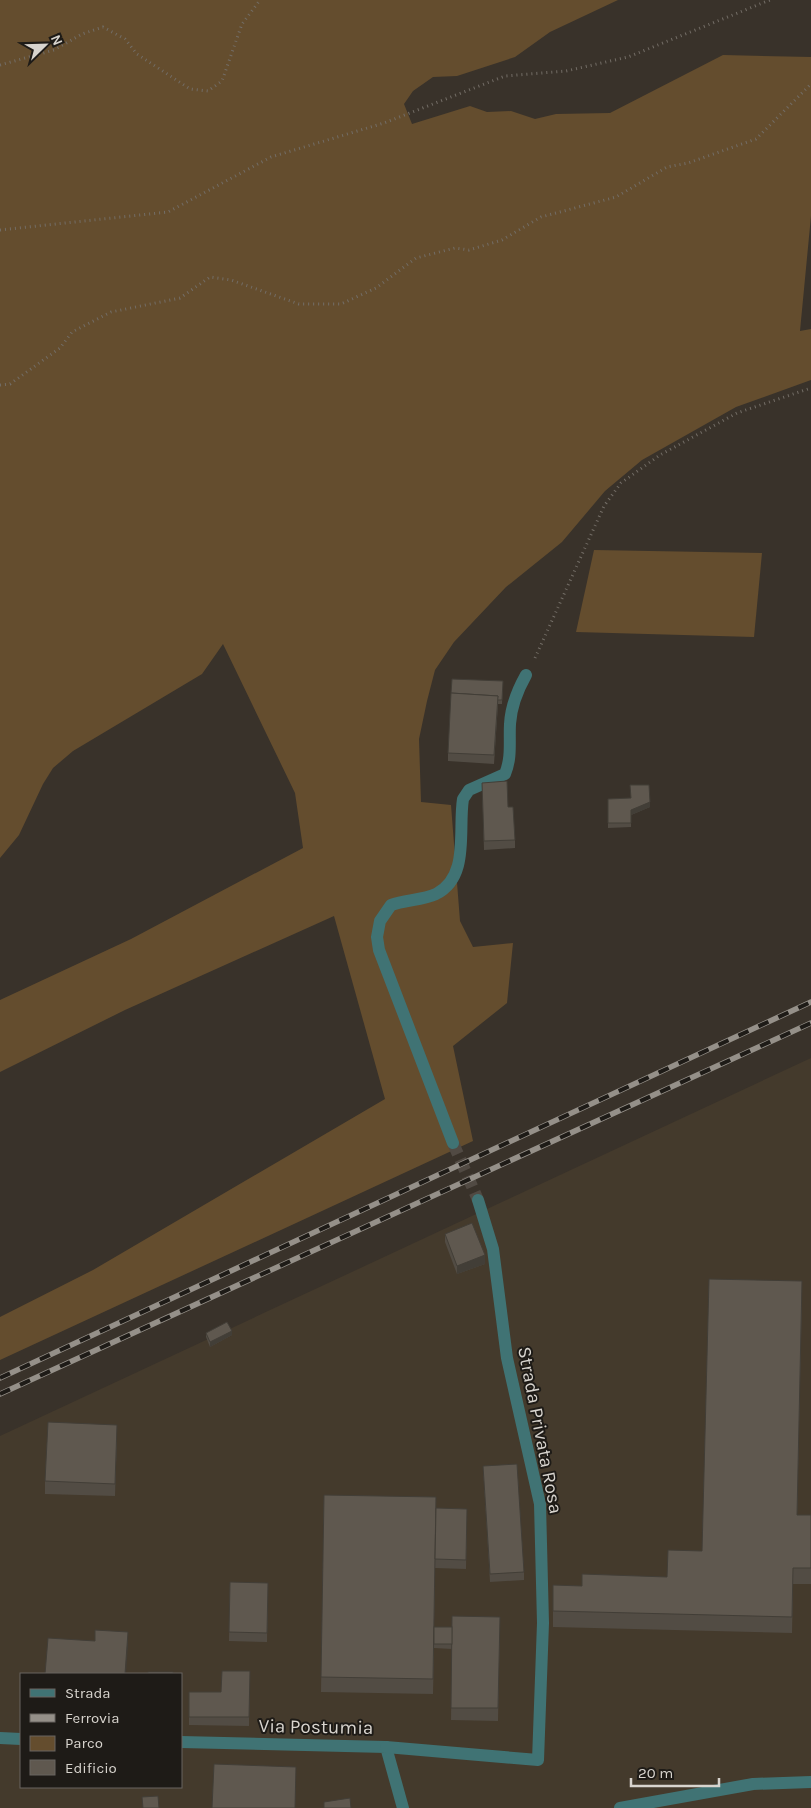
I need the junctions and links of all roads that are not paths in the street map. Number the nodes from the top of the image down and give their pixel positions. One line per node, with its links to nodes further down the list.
1 (526, 675): 2 (street)
2 (453, 1143)
3 (478, 1200): 7 (street, Strada Privata Rosa)
4 (0, 1738): 5 (street)
5 (20, 1739)
6 (182, 1742): 7 (street, Via Postumia)
7 (386, 1747): 9 (street, Via Postumia)
8 (811, 1782): 10 (street)
9 (403, 1808)
10 (620, 1808)

